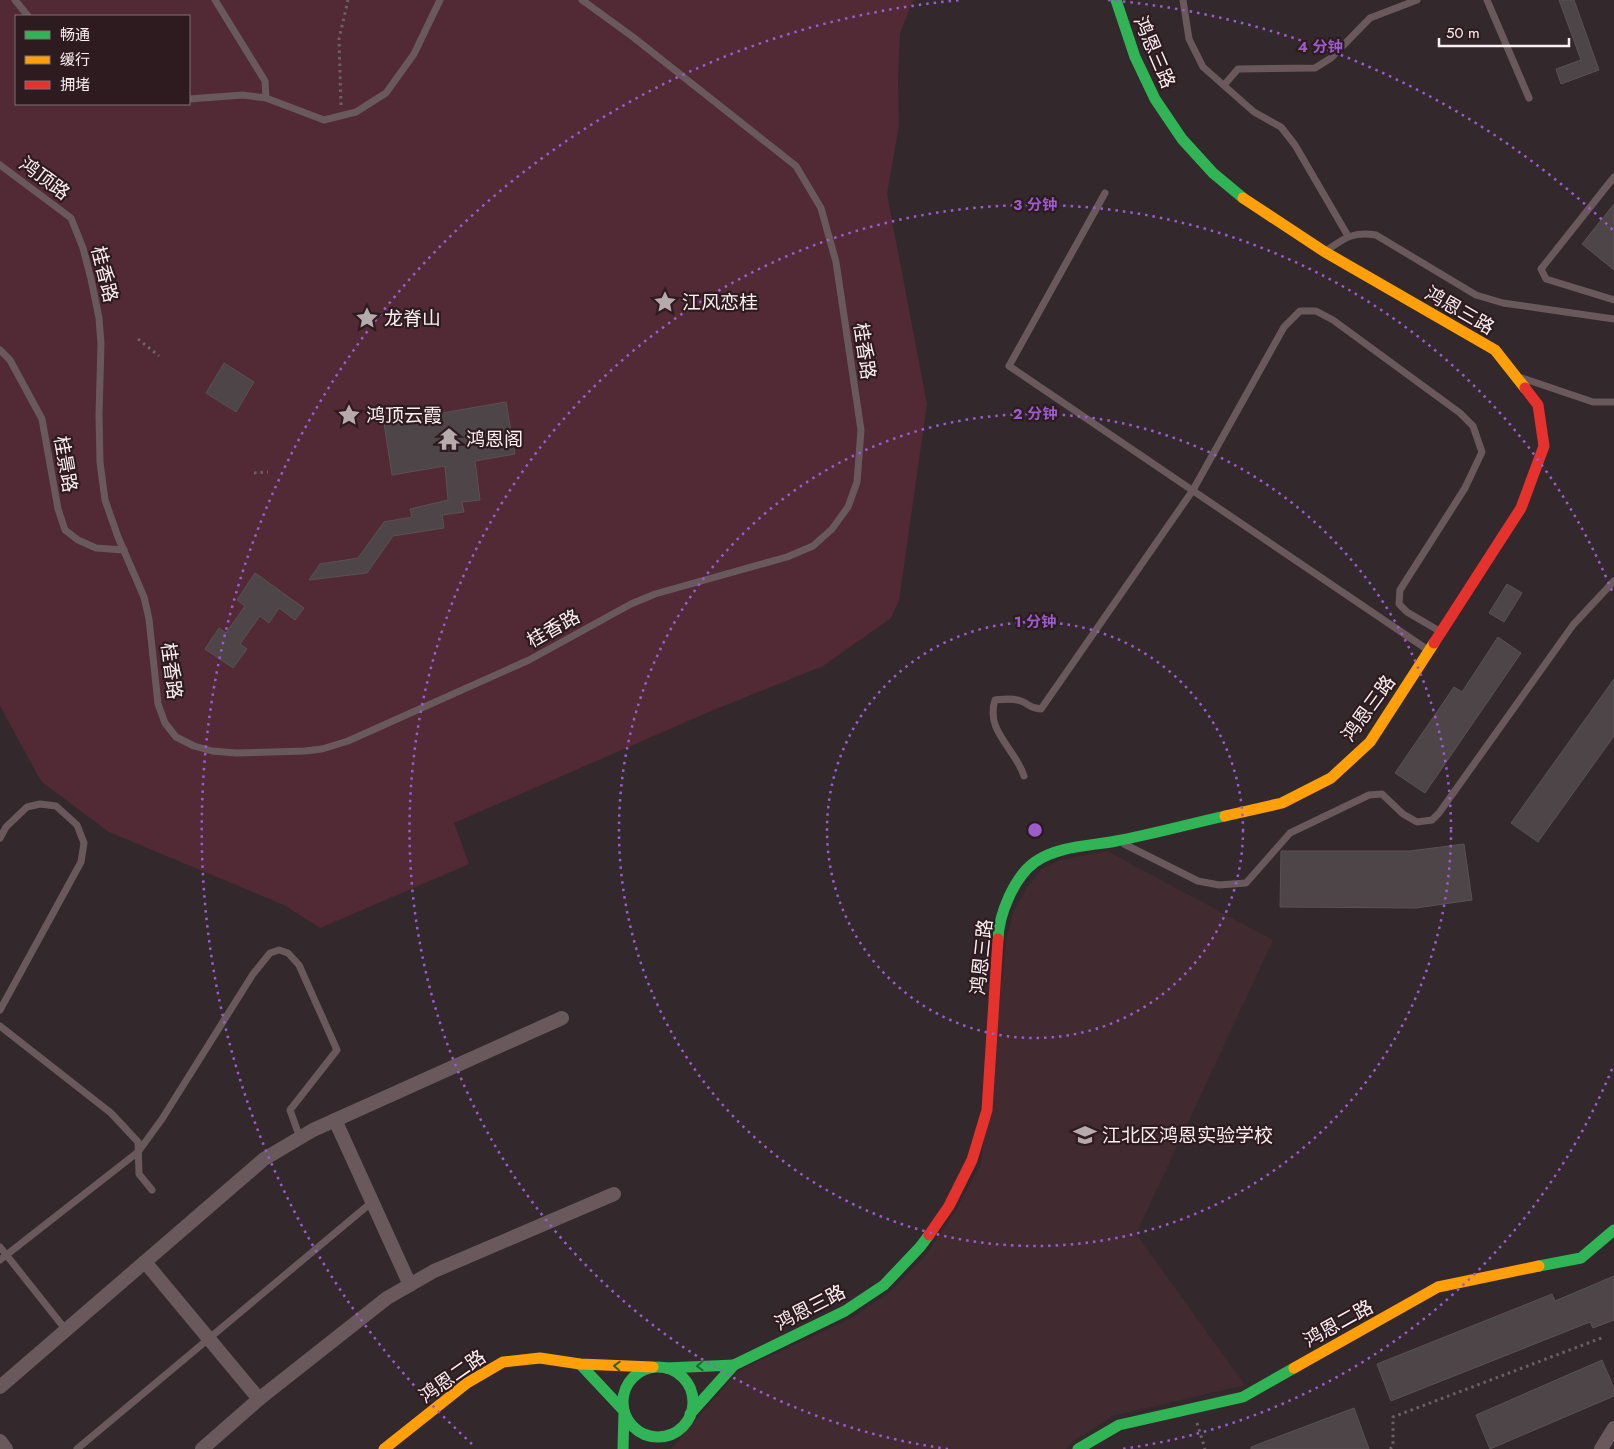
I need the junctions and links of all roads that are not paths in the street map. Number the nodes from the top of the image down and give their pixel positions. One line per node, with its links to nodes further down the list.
1 (16, 0): 9 (lane)
2 (215, 0): 11 (lane)
3 (440, 0): 11 (lane)
4 (582, 0): 26 (lane, 桂香路)
5 (1116, 0): 19 (street, 鸿恩三路)
6 (1183, 0): 10 (lane)
7 (1417, 0): 10 (lane)
8 (1487, 0): 12 (lane)
9 (27, 15)
10 (1224, 85): 18 (lane)
11 (266, 98): 13 (lane)
12 (1529, 98)
13 (190, 99)
14 (0, 165): 17 (lane, 鸿顶路)
15 (1614, 177): 20 (lane)
16 (1105, 193): 25 (lane)
17 (71, 218): 26 (lane, 桂香路)
18 (1348, 236): 19 (lane); 21 (lane)
19 (1325, 252): 23 (street, 鸿恩三路)
20 (1614, 300)
21 (1614, 319)
22 (0, 350): 26 (lane, 桂景路)
23 (1515, 375): 24 (lane); 28 (street, 鸿恩三路)
24 (1614, 402)
25 (1193, 490): 28 (lane); 29 (lane); 30 (lane)
26 (124, 550)
27 (1614, 581): 32 (lane)
28 (1441, 632): 29 (street, 鸿恩三路)
29 (1429, 651): 32 (street, 鸿恩三路)
30 (1024, 776)
31 (0, 838): 33 (lane)
32 (1117, 840): 50 (street, 鸿恩三路)
33 (0, 1010)
34 (562, 1018): 36 (street)
35 (0, 1026): 38 (lane)
36 (335, 1120): 37 (street); 41 (street)
37 (300, 1138): 38 (lane); 45 (street)
38 (138, 1152): 39 (lane); 44 (lane)
39 (152, 1190)
40 (614, 1194): 46 (street)
41 (372, 1202): 46 (street); 48 (lane)
42 (1614, 1230): 66 (street, 鸿恩二路)
43 (0, 1247): 44 (lane)
44 (3, 1258): 47 (lane)
45 (145, 1262): 47 (street); 48 (street)
46 (410, 1285): 54 (street)
47 (66, 1330): 53 (street)
48 (209, 1339): 54 (street); 61 (lane)
49 (580, 1364): 51 (street, 鸿恩二路, one-way to 49); 55 (street); 63 (street, 鸿恩二路)
50 (734, 1365): 52 (street, one-way to 52); 56 (street)
51 (654, 1367): 52 (street); 55 (street)
52 (666, 1368): 56 (street)
53 (0, 1387)
54 (259, 1399): 62 (street)
55 (624, 1411): 58 (street); 64 (street)
56 (690, 1414): 58 (street)
57 (1614, 1428): 67 (street)
58 (677, 1431): 65 (street)
59 (0, 1441): 60 (street)
60 (6, 1449)
61 (77, 1449)
62 (202, 1449)
63 (384, 1449)
64 (623, 1449)
65 (659, 1449)
66 (1078, 1449)
67 (1602, 1449)

